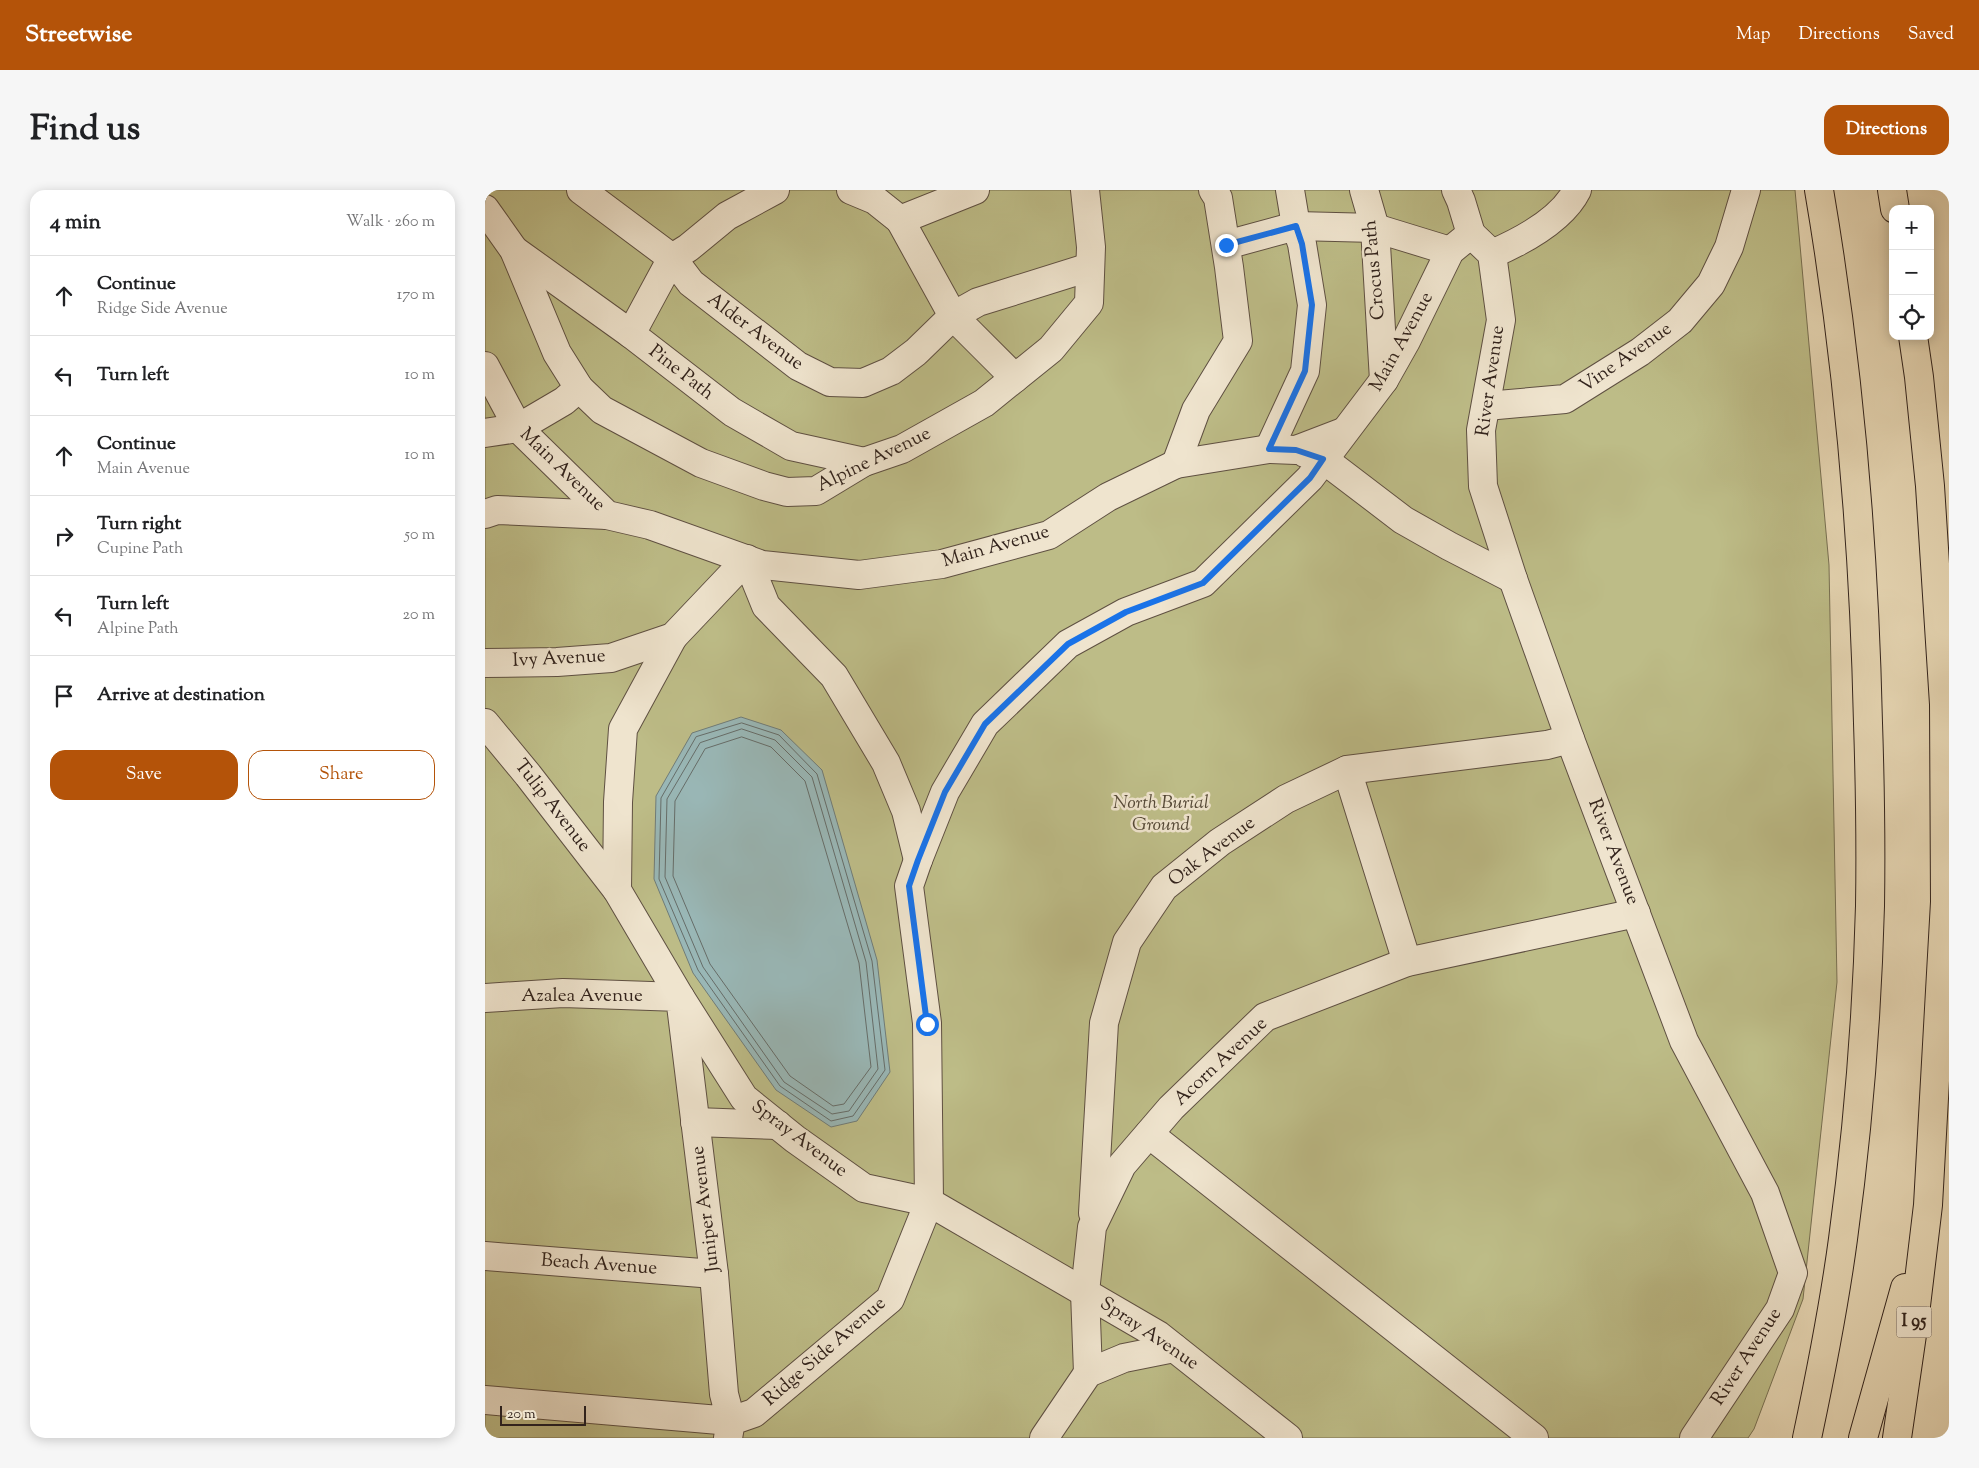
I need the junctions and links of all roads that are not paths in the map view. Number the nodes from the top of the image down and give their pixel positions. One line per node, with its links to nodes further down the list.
1 (581, 190): 24 (lane, Alder Avenue)
2 (775, 190): 24 (lane)
3 (851, 190): 14 (lane)
4 (975, 190): 14 (lane)
5 (1085, 190): 25 (lane, Alpine Avenue)
6 (1213, 190): 20 (lane)
7 (1290, 190): 17 (lane)
8 (1364, 190): 18 (lane, Crocus Path)
9 (1455, 190): 19 (lane)
10 (1577, 190): 23 (lane)
11 (1746, 190): 33 (lane, Vine Avenue)
12 (1819, 190): 74 (highway)
13 (1892, 190): 15 (highway)
14 (889, 205): 26 (lane)
15 (1894, 205)
16 (485, 208): 21 (lane, Alpine Avenue)
17 (1296, 226): 18 (lane); 20 (lane); 37 (lane)
18 (1375, 228): 22 (lane); 31 (lane, Crocus Path)
19 (1471, 234): 22 (lane, Main Avenue); 23 (lane)
20 (1226, 245): 41 (lane)
21 (514, 250): 27 (lane, Pine Path); 32 (lane, Alpine Avenue)
22 (1450, 251): 31 (lane, Main Avenue)
23 (1492, 254): 33 (lane, River Avenue)
24 (672, 258): 26 (lane, Alder Avenue); 27 (lane)
25 (1090, 267): 26 (lane, Alder Avenue); 30 (lane, Alpine Avenue)
26 (953, 316): 30 (lane)
27 (631, 334): 40 (lane, Pine Path)
28 (1914, 340): 61 (highway, I 95)
29 (485, 366): 34 (lane, Main Avenue)
30 (1015, 378): 40 (lane, Alpine Avenue)
31 (1384, 380): 35 (lane, Main Avenue)
32 (579, 388): 34 (lane); 40 (lane, Alpine Avenue)
33 (1486, 406): 45 (lane, River Avenue)
34 (517, 428): 36 (lane); 43 (lane, Main Avenue)
35 (1345, 432): 38 (lane, Main Avenue); 39 (lane, Ridge Side Avenue)
36 (485, 433)
37 (1269, 449): 38 (lane, Main Avenue); 41 (lane, Main Avenue)
38 (1296, 450): 39 (lane)
39 (1323, 459): 45 (lane); 51 (lane, Ridge Side Avenue)
40 (864, 462)
41 (1176, 464): 44 (lane, Main Avenue)
42 (485, 514): 43 (lane)
43 (607, 515): 44 (lane, Main Avenue)
44 (747, 559): 46 (lane, Ivy Avenue); 51 (lane)
45 (1513, 579): 49 (lane, River Avenue)
46 (673, 637): 47 (lane, Ivy Avenue); 52 (lane)
47 (485, 663)
48 (485, 723): 52 (lane, Tulip Avenue)
49 (1570, 739): 50 (lane, Oak Avenue); 53 (lane, River Avenue)
50 (1347, 770): 54 (lane); 62 (lane, Oak Avenue)
51 (918, 860): 60 (lane, Ridge Side Avenue)
52 (617, 890): 55 (lane, Spray Avenue)
53 (1636, 913): 54 (lane, Acorn Avenue); 73 (lane, River Avenue)
54 (1407, 962): 59 (lane, Acorn Avenue)
55 (680, 997): 56 (lane, Azalea Avenue); 57 (lane, Juniper Avenue); 58 (lane, Spray Avenue)
56 (485, 998)
57 (695, 1122): 58 (lane); 64 (lane, Juniper Avenue)
58 (778, 1125): 60 (lane, Spray Avenue)
59 (1149, 1134): 62 (lane, Acorn Avenue); 72 (lane)
60 (929, 1202): 65 (lane, Spray Avenue); 69 (lane, Ridge Side Avenue)
61 (1928, 1205): 75 (highway); 76 (highway, I 95)
62 (1092, 1227): 65 (lane, Acorn Avenue)
63 (485, 1256): 64 (lane, Beach Avenue)
64 (714, 1274): 69 (lane, Juniper Avenue)
65 (1085, 1292): 66 (lane, Spray Avenue); 67 (lane, Acorn Avenue)
66 (1174, 1348): 67 (lane); 71 (lane, Spray Avenue)
67 (1088, 1373): 70 (lane)
68 (485, 1400): 69 (lane)
69 (730, 1430)
70 (1044, 1438)
71 (1289, 1438)
72 (1534, 1438)
73 (1694, 1438)
74 (1807, 1438)
75 (1863, 1438)
76 (1897, 1438)

